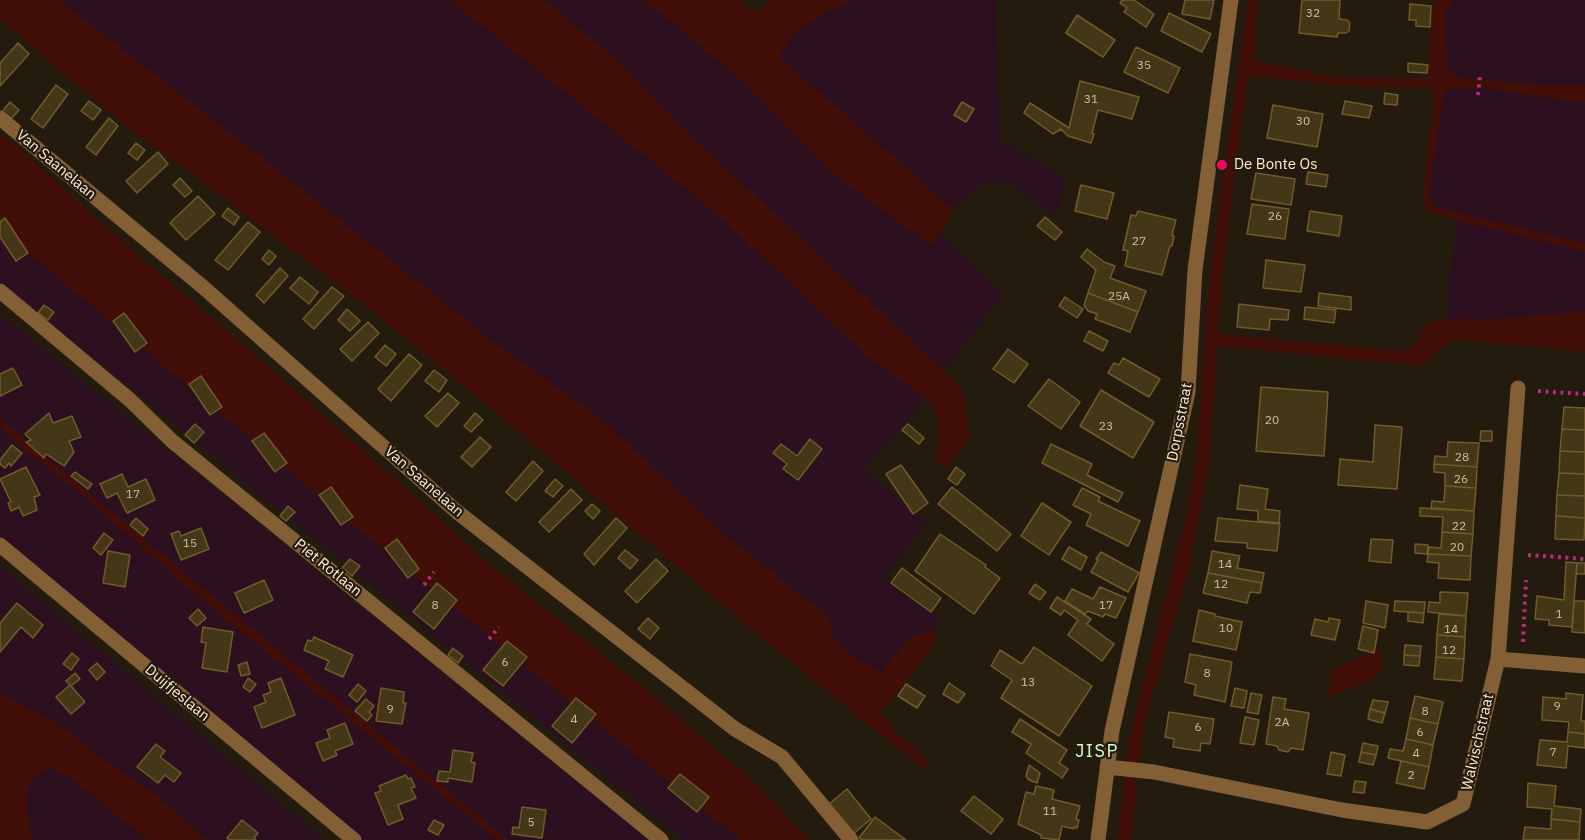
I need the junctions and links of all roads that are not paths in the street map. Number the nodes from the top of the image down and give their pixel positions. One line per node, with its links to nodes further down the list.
1 (1231, 0): 8 (street, Dorpsstraat)
2 (0, 118): 11 (street, Van Saanelaan)
3 (0, 291): 10 (street, Piet Rotlaan)
4 (1518, 387): 6 (street, Walvischstraat)
5 (0, 545): 9 (street, Duijfjeslaan)
6 (1498, 659): 7 (street); 8 (street, Walvischstraat)
7 (1585, 666)
8 (1115, 767): 12 (street, Dorpsstraat)
9 (354, 840)
10 (661, 840)
11 (851, 840)
12 (1098, 840)

